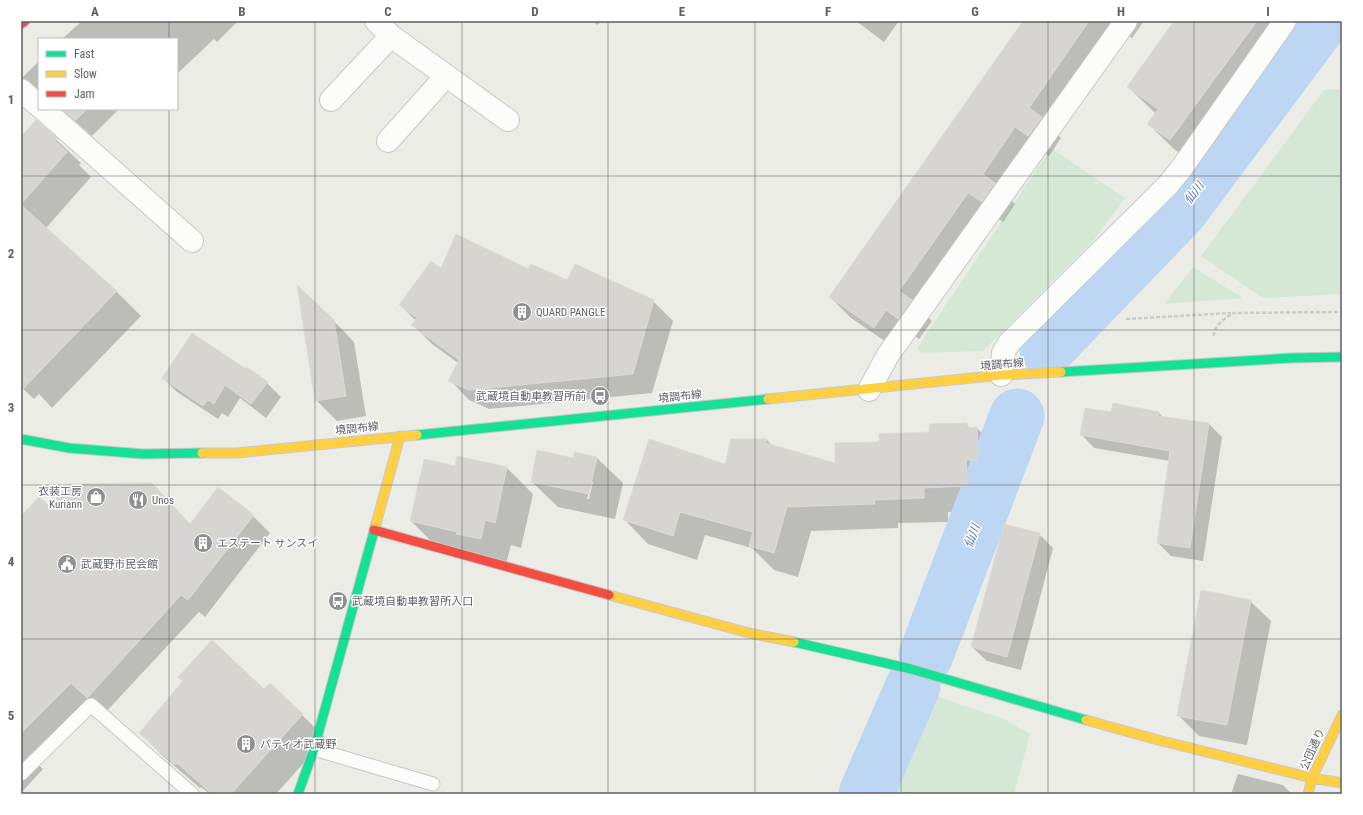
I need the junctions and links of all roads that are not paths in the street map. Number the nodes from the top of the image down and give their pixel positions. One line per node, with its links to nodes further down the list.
1 (25, 21): 5 (street)
2 (376, 21): 6 (street)
3 (1126, 21): 17 (street)
4 (1285, 21): 16 (street)
5 (21, 24)
6 (392, 36): 7 (street); 9 (street)
7 (446, 76): 12 (street); 13 (street)
8 (21, 90): 10 (street)
9 (331, 100)
10 (38, 105)
11 (44, 110): 14 (street)
12 (508, 120)
13 (388, 141)
14 (192, 241)
15 (1342, 357): 16 (street, 境調布線)
16 (1001, 376): 17 (street, 境調布線)
17 (869, 390): 18 (street, 境調布線)
18 (400, 436): 19 (street, 境調布線); 20 (street)
19 (21, 439)
20 (374, 530): 22 (street); 24 (street)
21 (1342, 715): 24 (street, 公団通り)
22 (314, 749): 26 (lane); 28 (street)
23 (21, 774): 27 (lane)
24 (1312, 778): 25 (street); 29 (street, 公団通り)
25 (1342, 783)
26 (433, 784)
27 (192, 794)
28 (298, 794)
29 (1308, 794)

